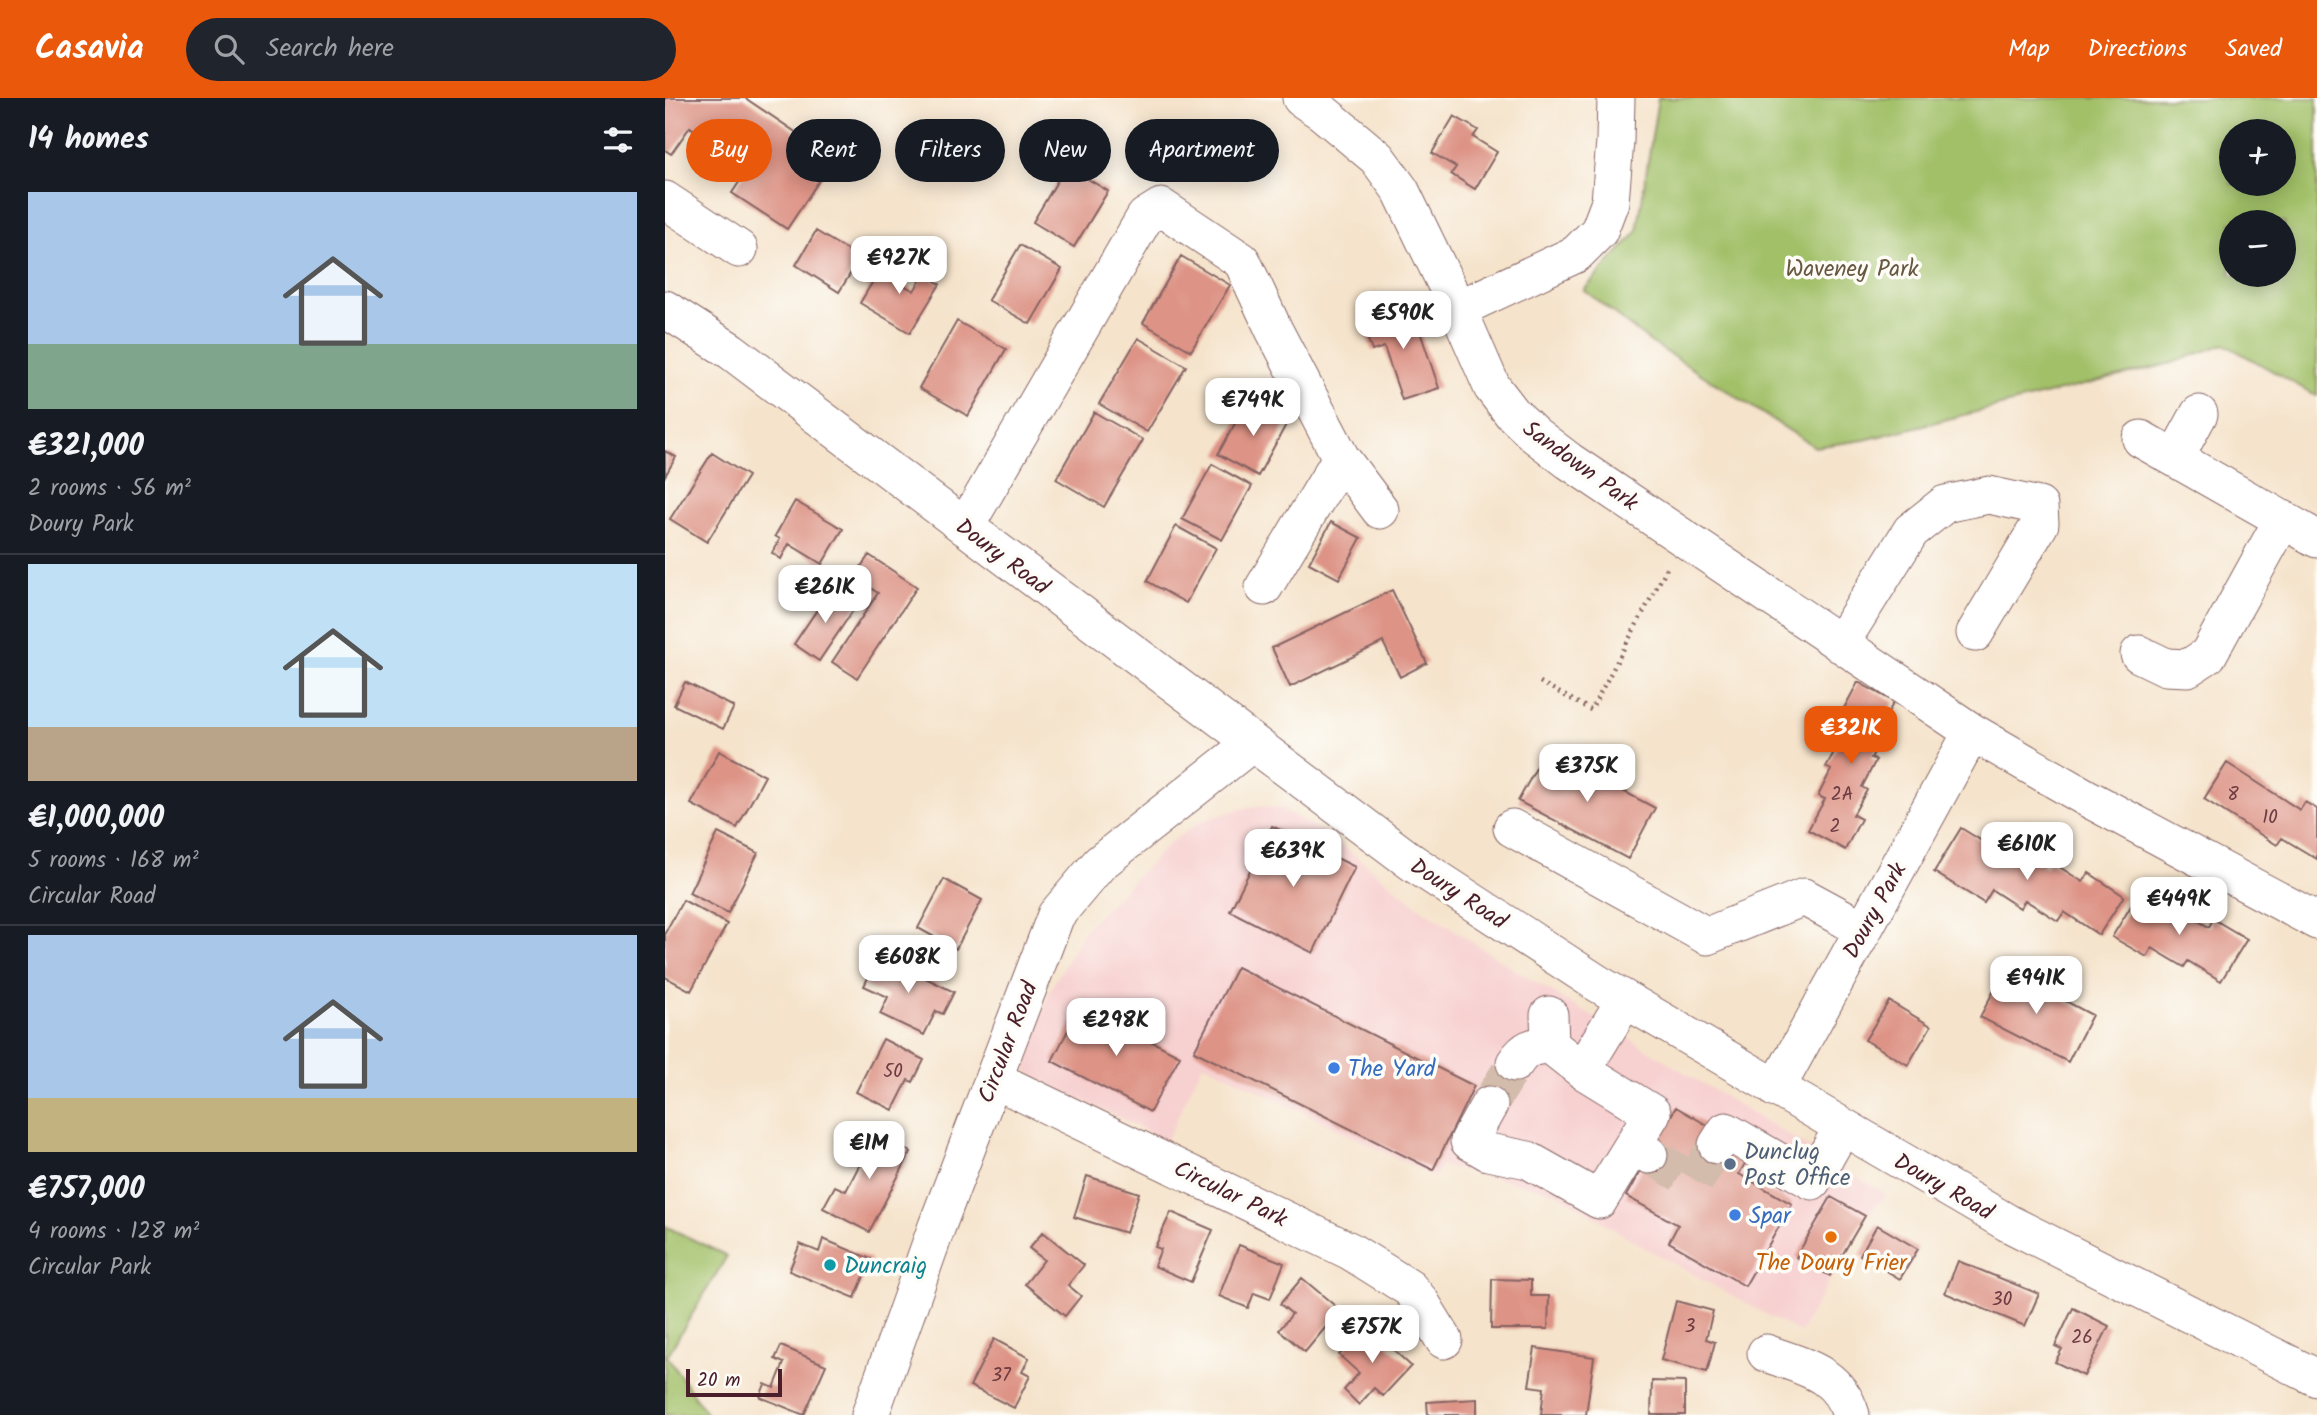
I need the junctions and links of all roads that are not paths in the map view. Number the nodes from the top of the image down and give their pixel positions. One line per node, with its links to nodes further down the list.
1 (1301, 98): 6 (street, Sandown Park)
2 (1616, 98): 6 (street)
3 (665, 200): 4 (street)
4 (739, 250)
5 (665, 309): 13 (street, Doury Road)
6 (1458, 309): 17 (street, Sandown Park)
7 (2199, 414): 10 (street)
8 (2141, 439): 10 (street)
9 (1341, 458): 11 (street); 13 (street); 15 (street)
10 (2175, 458): 12 (street)
11 (1380, 510)
12 (2283, 519): 14 (street); 18 (street)
13 (965, 527): 20 (street, Doury Road)
14 (2317, 539)
15 (1264, 587)
16 (1975, 633): 17 (street)
17 (1840, 644): 19 (street, Sandown Park)
18 (2139, 654)
19 (1972, 732): 22 (street, Sandown Park); 23 (street, Doury Park)
20 (1252, 743): 24 (street, Doury Road); 27 (street, Circular Road)
21 (1512, 828): 23 (street)
22 (2317, 921)
23 (1863, 929): 28 (street, Doury Park)
24 (1625, 1000): 26 (street); 28 (street, Doury Road)
25 (1515, 1063): 26 (street)
26 (1582, 1070): 29 (street)
27 (993, 1079): 32 (street, Circular Park); 35 (street, Circular Road)
28 (1776, 1089): 30 (street, Doury Road)
29 (1489, 1105)
30 (1842, 1128): 31 (street); 34 (street, Doury Road)
31 (1717, 1145)
32 (1444, 1340)
33 (1766, 1353): 36 (street)
34 (2317, 1378)
35 (870, 1415)
36 (1851, 1415)

